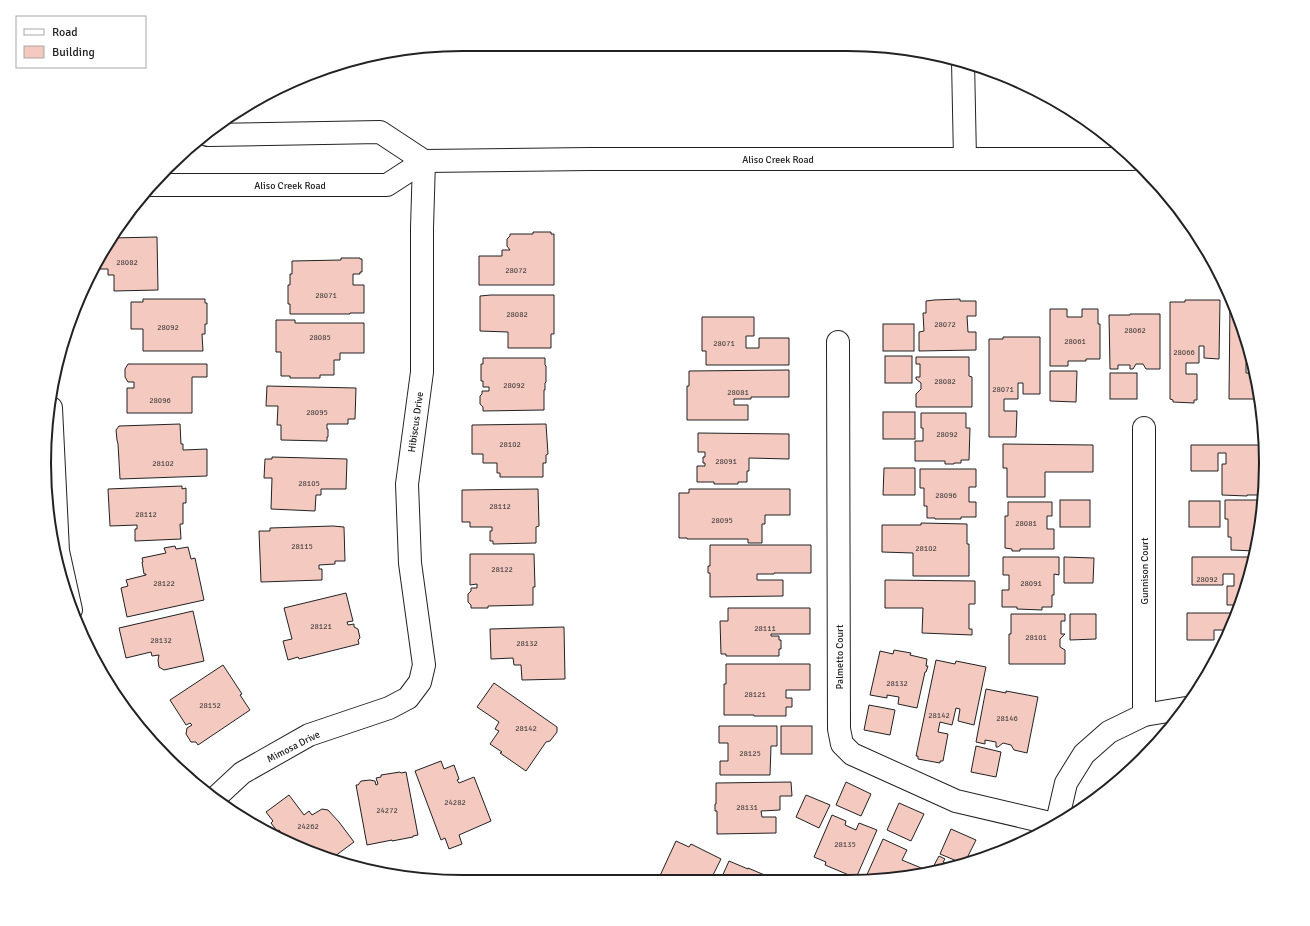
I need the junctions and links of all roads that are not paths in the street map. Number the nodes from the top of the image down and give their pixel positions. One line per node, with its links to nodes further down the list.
1 (963, 68): 3 (street)
2 (214, 135): 5 (street)
3 (965, 159): 4 (street, Aliso Creek Road); 5 (street, Aliso Creek Road)
4 (1125, 159)
5 (424, 161): 6 (street, Aliso Creek Road); 11 (street, Hibiscus Drive)
6 (158, 186)
7 (838, 342): 16 (street, Palmetto Court)
8 (1144, 428): 13 (street, Gunnison Court)
9 (52, 434): 10 (street)
10 (57, 530)
11 (420, 682): 14 (street, Mimosa Drive)
12 (1177, 709): 13 (street)
13 (1144, 714): 15 (street)
14 (219, 795)
15 (1058, 817)
16 (1048, 823)

